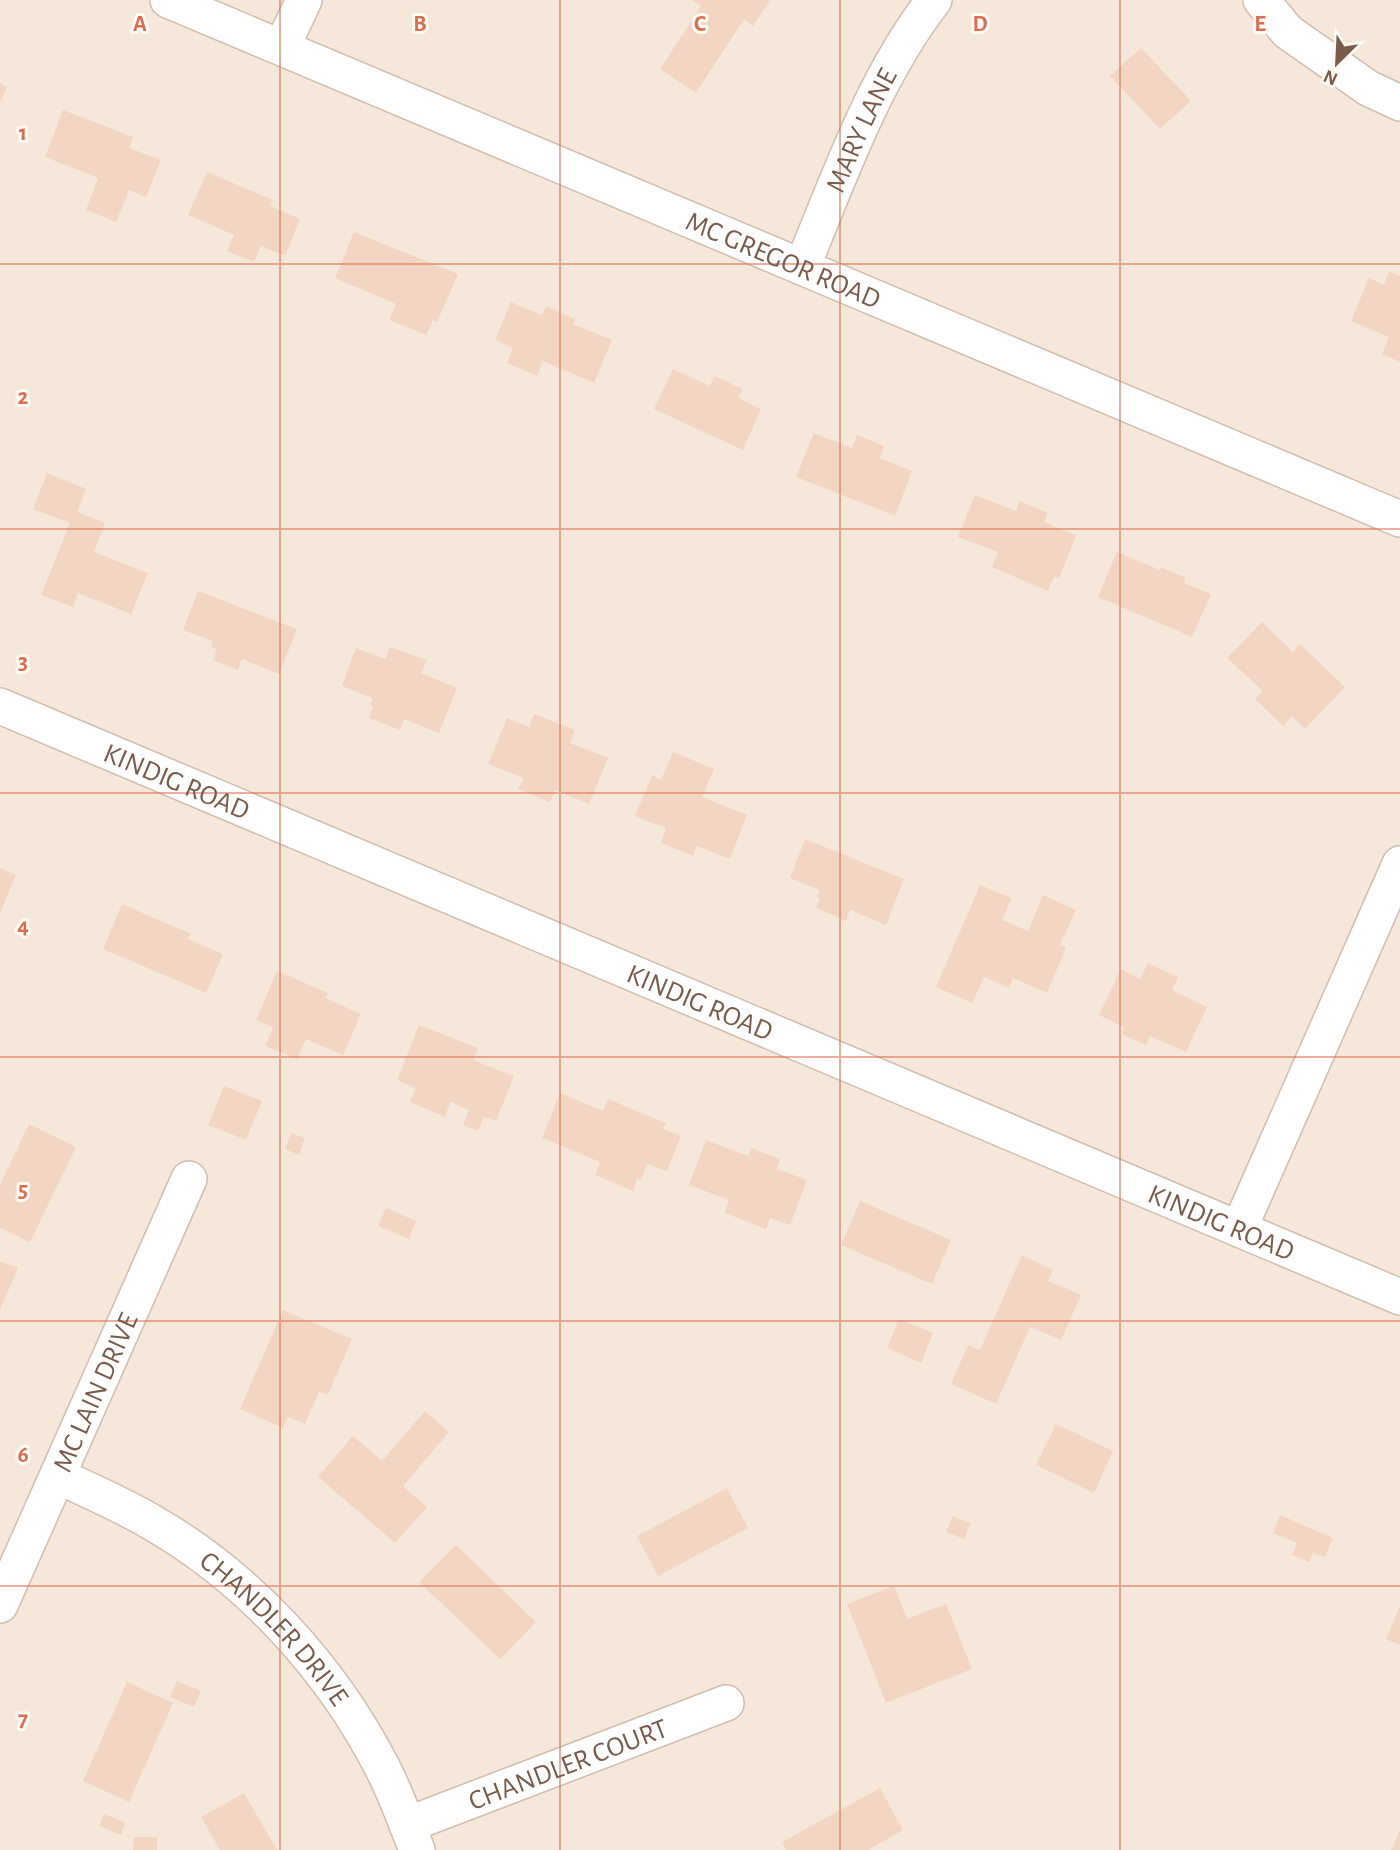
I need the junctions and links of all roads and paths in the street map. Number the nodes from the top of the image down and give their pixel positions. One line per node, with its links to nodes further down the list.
1 (168, 0): 5 (street, MC GREGOR ROAD)
2 (303, 0): 5 (street)
3 (934, 0): 7 (street, MARY LANE)
4 (1261, 0): 6 (street)
5 (282, 47): 7 (street, MC GREGOR ROAD)
6 (1400, 103)
7 (802, 267): 8 (street, MC GREGOR ROAD)
8 (1400, 519)
9 (0, 706): 12 (street, KINDIG ROAD)
10 (1400, 864): 12 (street)
11 (189, 1179): 14 (street, MC LAIN DRIVE)
12 (1240, 1229): 13 (street, KINDIG ROAD)
13 (1400, 1297)
14 (58, 1476): 15 (street, MC LAIN DRIVE); 17 (street, CHANDLER DRIVE)
15 (0, 1605)
16 (726, 1703): 17 (street, CHANDLER COURT)
17 (412, 1838)

